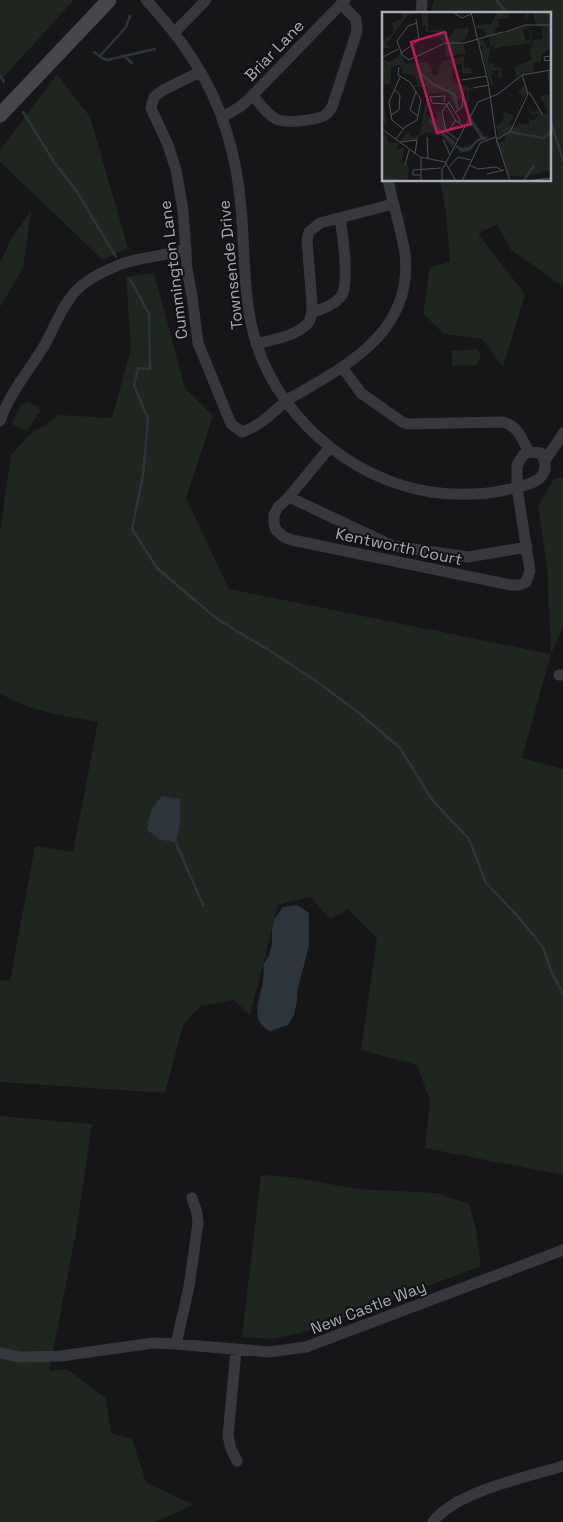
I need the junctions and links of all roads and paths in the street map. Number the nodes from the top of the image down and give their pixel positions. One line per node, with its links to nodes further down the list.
1 (95, 0): 9 (street)
2 (109, 0): 10 (street)
3 (146, 0): 6 (street, Townsende Drive)
4 (206, 0): 6 (street)
5 (343, 2): 8 (street, Briar Lane); 8 (street)
6 (174, 33): 7 (street, Townsende Drive)
7 (200, 72): 11 (street, Townsende Drive); 15 (street, Cummington Lane)
8 (253, 96): 11 (street, Briar Lane)
9 (0, 100)
10 (0, 115)
11 (222, 117): 17 (street, Townsende Drive)
12 (388, 181): 13 (street)
13 (393, 204): 14 (street); 18 (street)
14 (340, 218): 16 (street); 16 (street)
15 (186, 249): 19 (street, Cummington Lane); 20 (street)
16 (312, 312): 17 (street)
17 (256, 344): 19 (street, Townsende Drive)
18 (342, 367): 19 (street); 23 (street)
19 (285, 401): 22 (street, Townsende Drive)
20 (0, 421)
21 (563, 433): 24 (street, Townsende Drive)
22 (330, 447): 25 (street, Townsende Drive); 26 (street, Kentworth Court)
23 (529, 452): 24 (street); 25 (street)
24 (544, 460): 25 (street, Townsende Drive)
25 (517, 488): 27 (street, Kentworth Court)
26 (289, 498): 27 (street); 27 (street, Kentworth Court)
27 (527, 547)
28 (192, 1198): 30 (street)
29 (563, 1250): 31 (street, New Castle Way)
30 (176, 1344): 31 (street, New Castle Way); 32 (street, New Castle Way)
31 (236, 1350): 33 (street)
32 (0, 1353)
33 (237, 1461)
34 (563, 1466): 35 (street)
35 (433, 1522)

